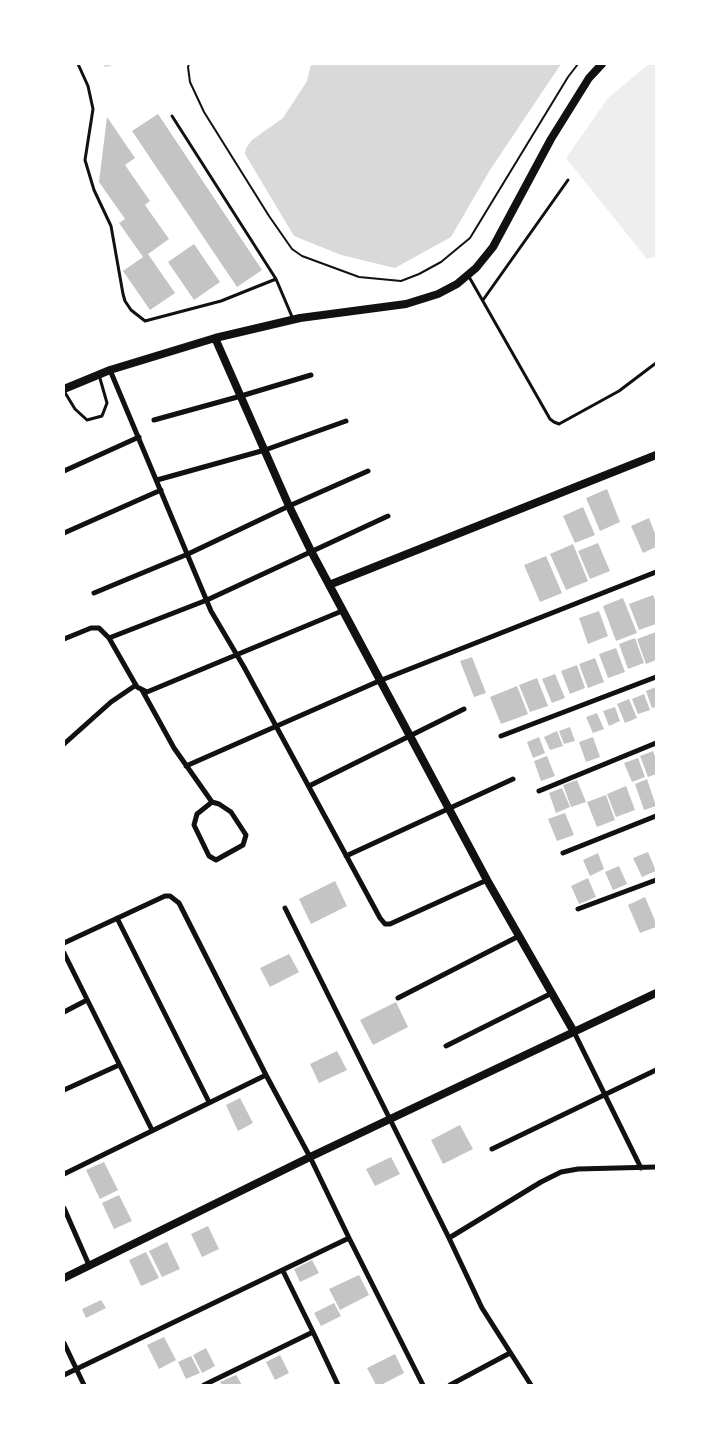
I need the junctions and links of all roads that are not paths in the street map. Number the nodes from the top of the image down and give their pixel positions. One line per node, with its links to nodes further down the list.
1 (78, 64): 6 (lane)
2 (602, 64): 5 (street)
3 (172, 116): 6 (lane)
4 (568, 180): 7 (lane)
5 (468, 275): 7 (lane); 8 (street)
6 (276, 279): 8 (lane)
7 (483, 300): 10 (lane)
8 (293, 320): 9 (street)
9 (215, 338): 11 (street); 15 (street)
10 (656, 363)
11 (110, 370): 12 (street); 18 (street)
12 (99, 374): 14 (street); 14 (lane)
13 (311, 375): 15 (street)
14 (64, 390)
15 (241, 396): 16 (street); 19 (street)
16 (154, 420)
17 (346, 421): 19 (street)
18 (139, 437): 21 (street); 23 (street)
19 (265, 450): 23 (street); 25 (street)
20 (656, 455): 31 (street)
21 (64, 471)
22 (368, 471): 25 (street)
23 (157, 480): 24 (street)
24 (161, 490): 27 (street); 29 (street)
25 (289, 506): 28 (street); 29 (street)
26 (388, 516): 28 (street)
27 (64, 533)
28 (311, 551): 31 (street); 33 (street)
29 (188, 554): 32 (street); 33 (street)
30 (656, 572): 39 (street)
31 (329, 585): 34 (street)
32 (94, 593)
33 (207, 600): 35 (street); 37 (street)
34 (342, 611): 37 (street); 39 (street)
35 (109, 638): 36 (street); 40 (street)
36 (64, 639)
37 (236, 654): 41 (street); 43 (street)
38 (656, 677): 45 (street)
39 (379, 681): 43 (street); 44 (street)
40 (136, 685): 41 (street); 47 (street)
41 (142, 690): 48 (street)
42 (464, 709): 44 (street)
43 (276, 726): 48 (street); 50 (street)
44 (410, 736): 50 (street); 53 (street)
45 (501, 736)
46 (656, 743): 51 (street)
47 (64, 744)
48 (186, 766): 52 (street)
49 (513, 779): 53 (street)
50 (308, 786): 56 (street)
51 (539, 791)
52 (212, 802): 52 (street)
53 (448, 809): 56 (street); 57 (street)
54 (656, 816): 55 (street)
55 (563, 853)
56 (346, 856): 57 (street)
57 (487, 880): 62 (street)
58 (656, 880): 60 (street)
59 (285, 908): 78 (street)
60 (578, 909)
61 (118, 918): 63 (street); 74 (street); 77 (street)
62 (519, 936): 65 (street); 67 (street)
63 (64, 943)
64 (64, 953): 68 (street)
65 (552, 993): 70 (street); 71 (street)
66 (656, 993): 70 (street)
67 (398, 998)
68 (87, 1000): 69 (street); 72 (street)
69 (64, 1012)
70 (574, 1032): 76 (street); 78 (street)
71 (446, 1046)
72 (119, 1065): 75 (street); 79 (street)
73 (656, 1070): 76 (street)
74 (266, 1075): 77 (street); 81 (street)
75 (64, 1090)
76 (605, 1095): 80 (street); 83 (street)
77 (209, 1102): 79 (street)
78 (390, 1119): 81 (street); 87 (street)
79 (152, 1130): 84 (street)
80 (492, 1149)
81 (310, 1156): 86 (street); 88 (street)
82 (656, 1167): 83 (street)
83 (641, 1168): 87 (street)
84 (64, 1174)
85 (64, 1208): 88 (street)
86 (349, 1238): 89 (street); 99 (street)
87 (450, 1238): 93 (street)
88 (89, 1265): 90 (street)
89 (283, 1271): 91 (street); 94 (street)
90 (64, 1278)
91 (313, 1332): 97 (street); 98 (street)
92 (64, 1344): 94 (street)
93 (510, 1353): 100 (street); 101 (street)
94 (77, 1369): 95 (street); 96 (street)
95 (64, 1375)
96 (84, 1385)
97 (204, 1385)
98 (338, 1385)
99 (423, 1385)
100 (450, 1385)
101 (530, 1385)

